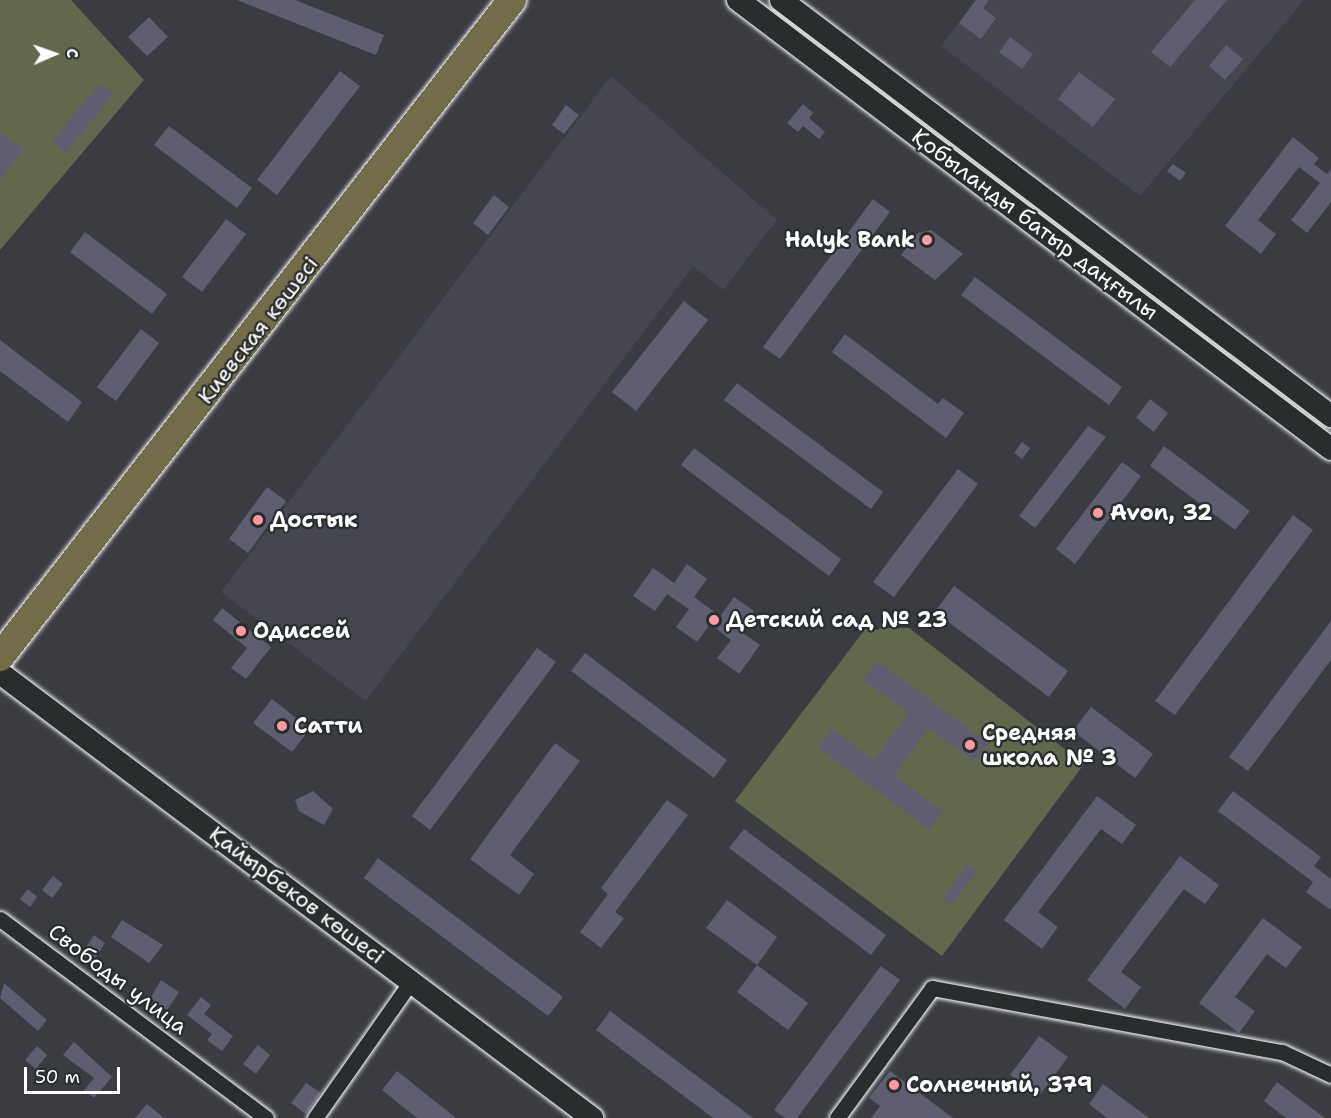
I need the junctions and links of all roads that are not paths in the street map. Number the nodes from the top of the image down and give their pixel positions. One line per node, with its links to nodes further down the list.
1 (512, 0): 6 (highway, Киевская көшесі)
2 (738, 0): 5 (street, Қобыланды батыр даңғылы)
3 (781, 0): 4 (street, Қобыланды батыр даңғылы)
4 (1331, 416)
5 (1331, 449)
6 (0, 657)
7 (0, 673): 9 (street, Қайырбеков көшесі)
8 (0, 920): 11 (street, Свободы улица)
9 (412, 980): 12 (street); 13 (street, Қайырбеков көшесі)
10 (1331, 1075): 14 (street)
11 (266, 1118)
12 (315, 1118)
13 (592, 1118)
14 (837, 1118)

